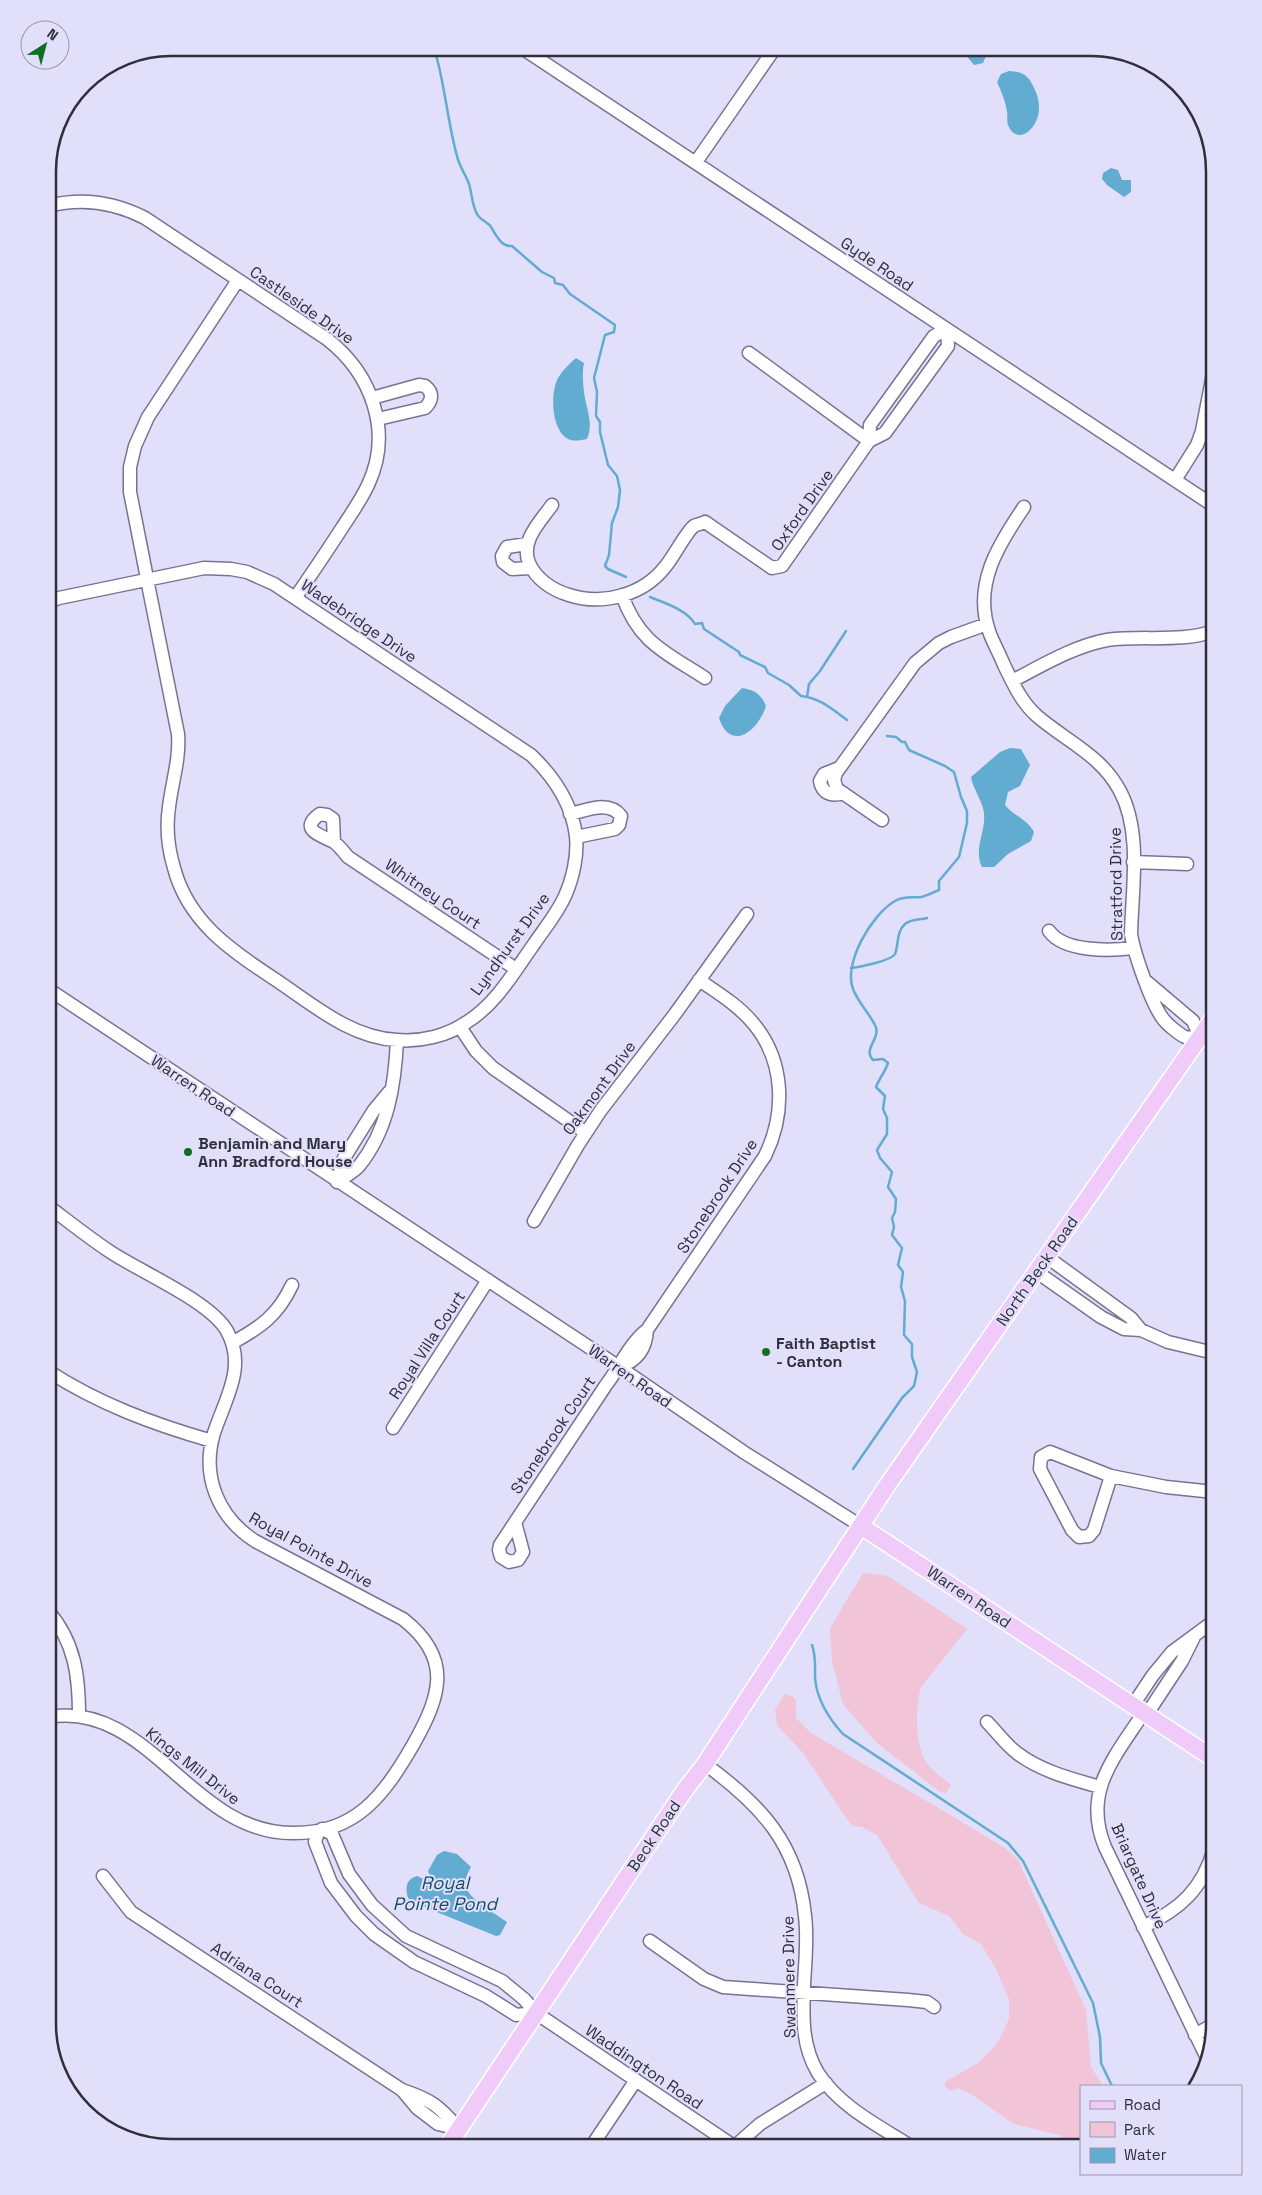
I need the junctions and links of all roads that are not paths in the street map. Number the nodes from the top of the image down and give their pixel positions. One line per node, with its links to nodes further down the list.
1 (534, 56): 3 (street, Gyde Road)
2 (769, 56): 3 (street)
3 (696, 162): 6 (street, Gyde Road)
4 (56, 204): 5 (street, Castleside Drive)
5 (238, 280): 8 (street, Castleside Drive); 18 (street, Lyndhurst Drive)
6 (947, 329): 11 (street, Oxford Drive); 12 (street, Gyde Road)
7 (748, 353): 11 (street)
8 (372, 398): 10 (street, Castleside Drive); 10 (street)
9 (1206, 410): 12 (street)
10 (378, 419): 20 (street, Castleside Drive)
11 (869, 441): 19 (street, Oxford Drive)
12 (1175, 480): 13 (street, Gyde Road)
13 (1206, 501)
14 (552, 506): 16 (street)
15 (1024, 507): 22 (street)
16 (527, 544): 17 (street); 17 (street)
17 (531, 568): 19 (street, Oxford Drive)
18 (147, 579): 20 (street, Wadebridge Drive); 21 (street, Wadebridge Drive); 42 (street, Lyndhurst Drive)
19 (622, 595): 24 (street)
20 (296, 598): 26 (street, Wadebridge Drive)
21 (56, 600)
22 (987, 624): 25 (street, Stratford Drive); 27 (street)
23 (1206, 633): 25 (street)
24 (705, 678)
25 (1012, 681): 30 (street, Stratford Drive)
26 (570, 814): 29 (street, Wadebridge Drive); 29 (street)
27 (882, 820)
28 (334, 842): 35 (street, Whitney Court)
29 (576, 843): 35 (street, Lyndhurst Drive)
30 (1133, 862): 31 (street); 34 (street, Stratford Drive)
31 (1188, 864)
32 (746, 914): 36 (street, Oakmont Drive)
33 (1049, 931): 34 (street)
34 (1133, 948): 37 (street, Stratford Drive)
35 (516, 969): 39 (street, Lyndhurst Drive)
36 (699, 980): 43 (street, Oakmont Drive); 54 (street, Stonebrook Drive)
37 (1147, 982): 41 (street, Stratford Drive); 41 (street, Stratford Drive)
38 (56, 994): 44 (street, Warren Road)
39 (460, 1027): 42 (street, Lyndhurst Drive); 43 (street)
40 (1206, 1028): 41 (main road, North Beck Road)
41 (1200, 1037): 47 (main road, North Beck Road)
42 (397, 1040): 44 (street)
43 (586, 1133): 46 (street, Oakmont Drive)
44 (338, 1182): 49 (street, Warren Road)
45 (56, 1212): 52 (street, Royal Pointe Drive)
46 (534, 1221)
47 (1047, 1257): 48 (main road, North Beck Road); 51 (street)
48 (1037, 1272): 51 (street); 61 (main road, North Beck Road)
49 (488, 1280): 54 (street, Warren Road); 56 (street, Royal Villa Court)
50 (292, 1285): 52 (street)
51 (1141, 1330): 53 (street)
52 (232, 1343): 57 (street, Royal Pointe Drive)
53 (1206, 1351)
54 (619, 1367): 60 (street, Stonebrook Court); 61 (street, Warren Road)
55 (56, 1376): 57 (street)
56 (393, 1428)
57 (212, 1442): 71 (street, Royal Pointe Drive)
58 (1111, 1476): 58 (street); 59 (street)
59 (1206, 1491)
60 (515, 1522)
61 (861, 1526): 64 (main road, Warren Road); 69 (main road, Beck Road)
62 (56, 1622): 65 (street)
63 (1206, 1627): 64 (street, Briargate Drive)
64 (1141, 1711): 68 (main road, Warren Road); 70 (street, Briargate Drive)
65 (79, 1716): 66 (street, Kings Mill Drive); 73 (street, Kings Mill Drive)
66 (56, 1717)
67 (987, 1722): 70 (street)
68 (1206, 1754)
69 (705, 1764): 84 (street, Swanmere Drive); 86 (main road, Beck Road)
70 (1100, 1787): 80 (street, Briargate Drive)
71 (339, 1824): 72 (street, Royal Pointe Drive); 74 (street)
72 (322, 1829): 73 (street, Kings Mill Drive); 74 (street); 75 (street)
73 (304, 1833): 75 (street)
74 (334, 1838): 77 (street, Waddington Road)
75 (315, 1842): 79 (street, Waddington Road)
76 (1206, 1870): 80 (street)
77 (349, 1874): 79 (street); 82 (street, Waddington Road)
78 (103, 1876): 92 (street, Adriana Court)
79 (331, 1883): 83 (street, Waddington Road)
80 (1143, 1927): 88 (street, Briargate Drive)
81 (650, 1941): 84 (street)
82 (483, 1971): 83 (street); 86 (street, Waddington Road)
83 (475, 1991): 86 (street, Waddington Road)
84 (804, 1993): 85 (street); 91 (street, Swanmere Drive)
85 (934, 2006)
86 (536, 2014): 90 (street, Waddington Road); 92 (main road, Beck Road)
87 (1206, 2029): 88 (street)
88 (1195, 2035): 89 (street, Briargate Drive)
89 (1203, 2050)
90 (636, 2080): 94 (street); 95 (street, Waddington Road)
91 (826, 2083): 96 (street); 97 (street, Swanmere Drive)
92 (459, 2129): 93 (main road, Beck Road)
93 (452, 2139)
94 (596, 2139)
95 (723, 2139)
96 (744, 2139)
97 (899, 2139)

